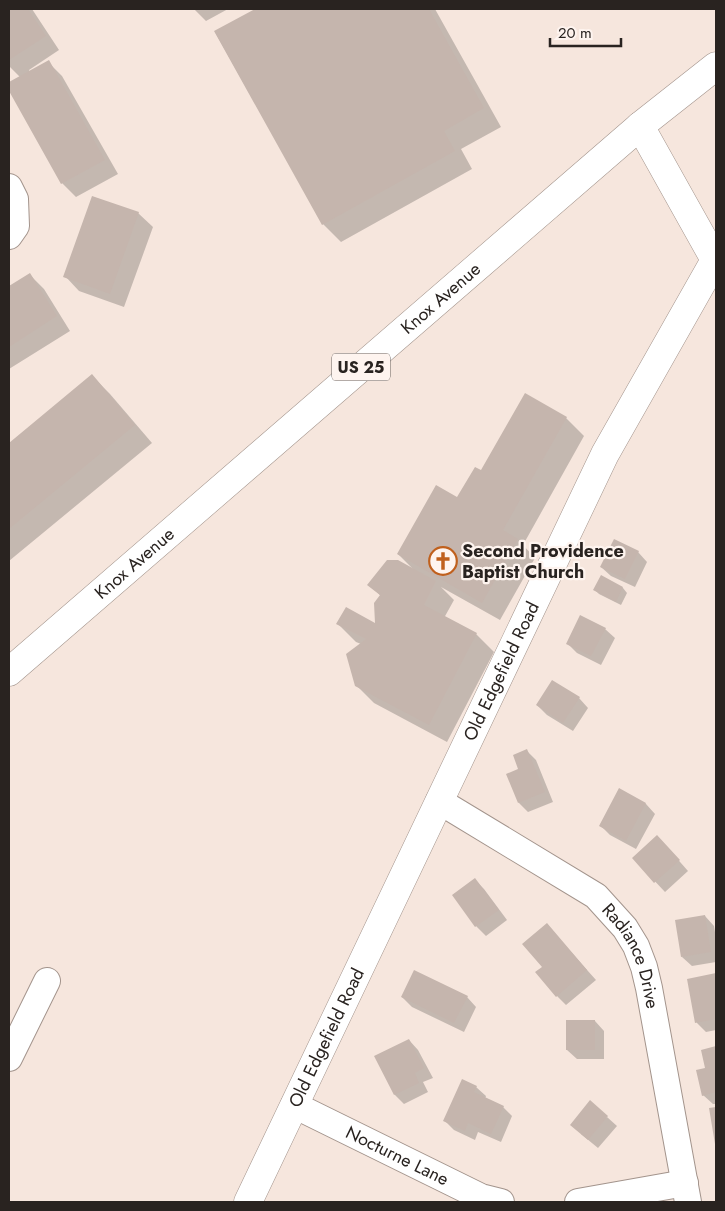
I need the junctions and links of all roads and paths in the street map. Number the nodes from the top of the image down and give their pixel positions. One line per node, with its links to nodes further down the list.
1 (716, 66): 2 (street, Knox Avenue / US 25)
2 (640, 126): 5 (street, Old Edgefield Road); 6 (street, Knox Avenue / US 25)
3 (9, 187): 4 (street)
4 (9, 236)
5 (716, 260): 7 (street, Old Edgefield Road)
6 (9, 672)
7 (439, 801): 10 (street, Old Edgefield Road); 11 (street, Radiance Drive)
8 (47, 981): 9 (street)
9 (9, 1058)
10 (294, 1105): 12 (street, Old Edgefield Road); 13 (street, Nocturne Lane)
11 (686, 1193): 14 (street)
12 (248, 1202)
13 (502, 1202)
14 (578, 1202)

